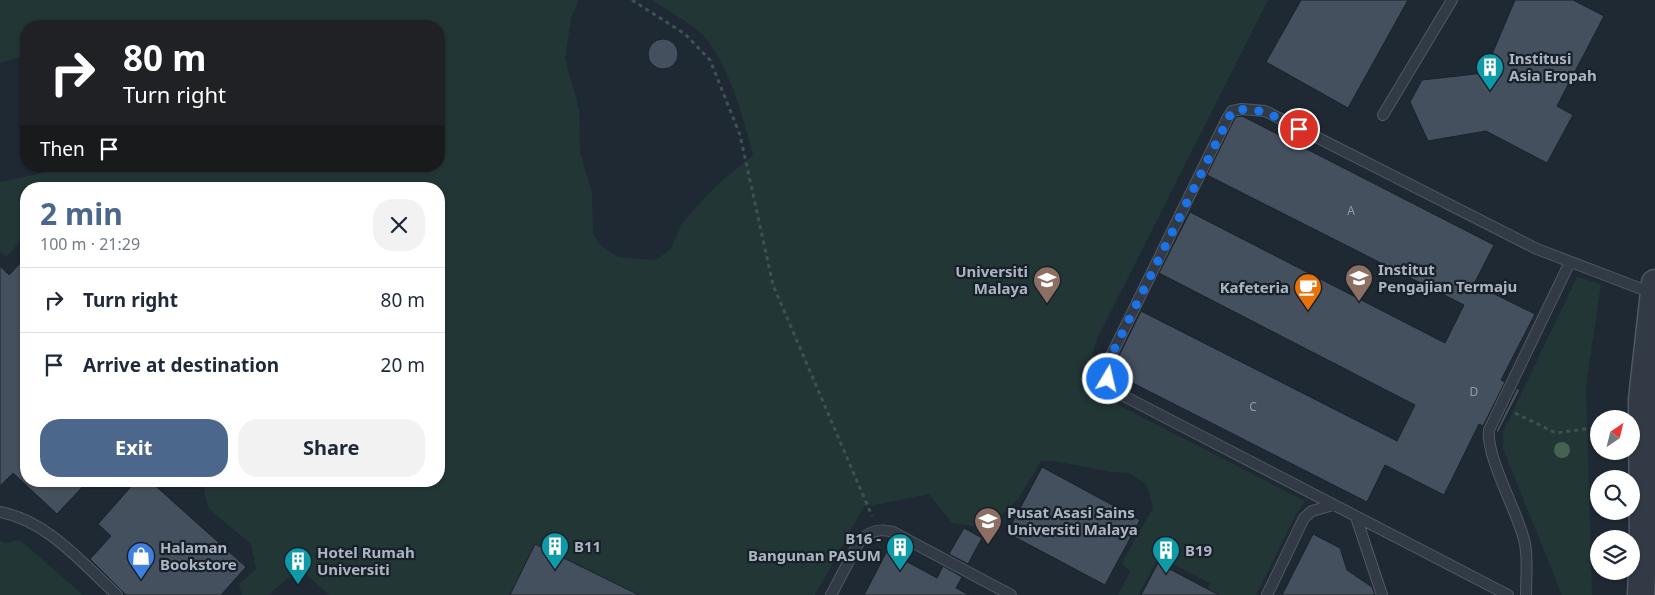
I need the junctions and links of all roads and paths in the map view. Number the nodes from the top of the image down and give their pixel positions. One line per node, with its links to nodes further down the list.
1 (632, 0): 12 (path)
2 (1452, 0): 3 (lane)
3 (1383, 115)
4 (1570, 262): 5 (lane); 6 (lane); 9 (lane)
5 (1654, 288): 8 (street)
6 (1500, 405): 7 (path); 19 (lane)
7 (1590, 428)
8 (1648, 467): 20 (street)
9 (1333, 505): 11 (lane); 16 (lane)
10 (0, 512): 13 (lane)
11 (1356, 517): 17 (lane); 18 (lane)
12 (878, 530): 14 (lane); 15 (lane)
13 (117, 595)
14 (830, 595)
15 (1010, 595)
16 (1267, 595)
17 (1382, 595)
18 (1508, 595)
19 (1526, 595)
20 (1641, 595)

